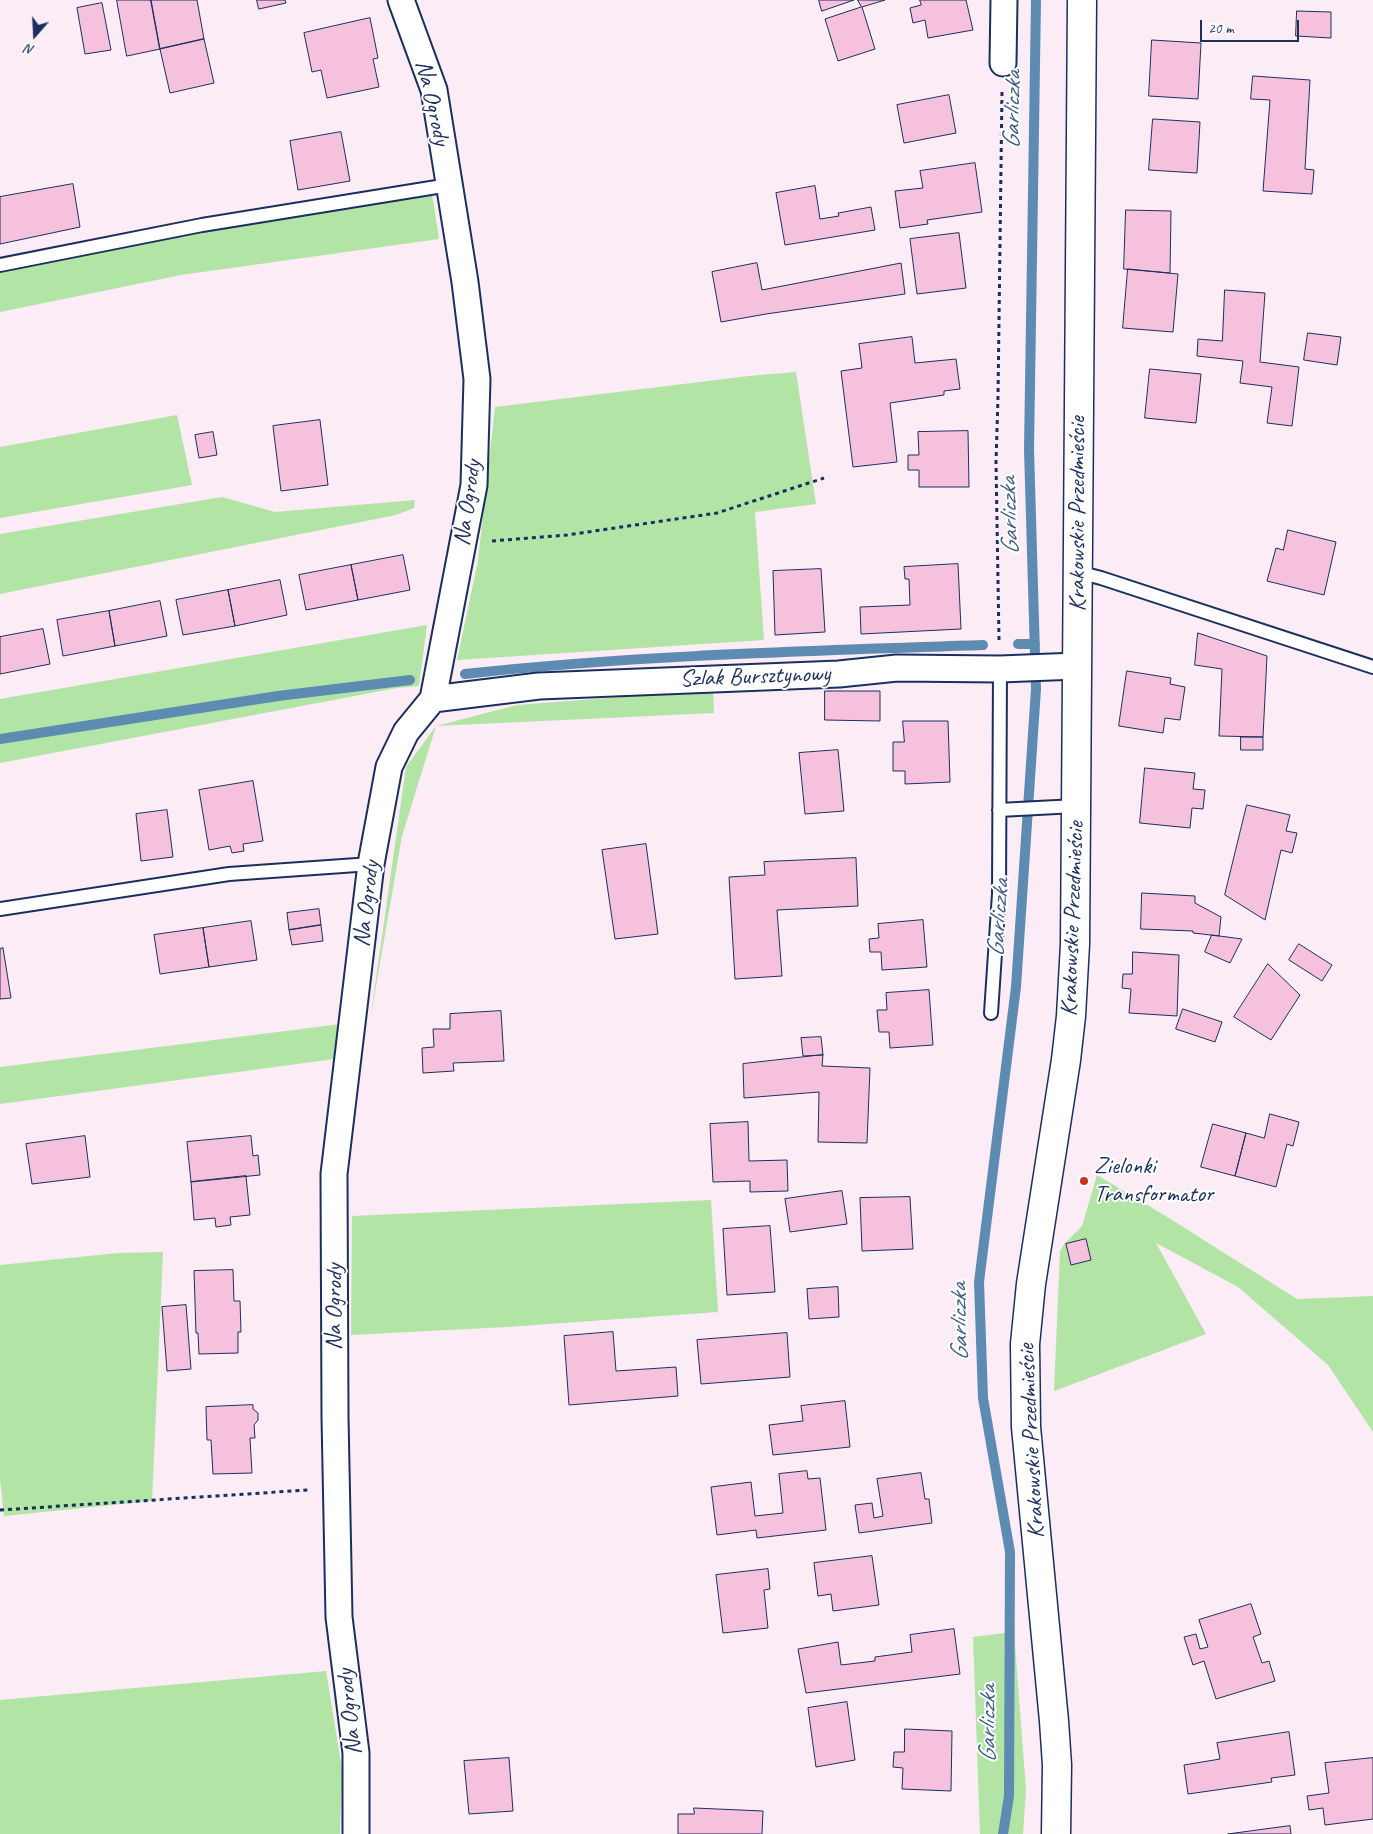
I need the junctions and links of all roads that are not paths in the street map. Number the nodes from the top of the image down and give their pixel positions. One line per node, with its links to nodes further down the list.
1 (401, 0): 5 (street, Na Ogrody)
2 (1004, 0): 4 (street)
3 (1082, 0): 7 (main road, Krakowskie Przedmieście)
4 (1003, 63)
5 (449, 185): 6 (lane); 11 (street, Na Ogrody)
6 (0, 265)
7 (1078, 572): 8 (main road, Krakowskie Przedmieście); 9 (lane)
8 (1077, 666): 10 (street, Szlak Bursztynowy); 12 (main road, Krakowskie Przedmieście)
9 (1373, 667)
10 (1008, 668): 11 (street, Szlak Bursztynowy); 13 (lane)
11 (433, 699): 14 (street, Na Ogrody)
12 (1063, 806): 13 (lane); 18 (main road, Krakowskie Przedmieście)
13 (1005, 809): 16 (lane)
14 (371, 864): 15 (lane); 17 (street, Na Ogrody)
15 (0, 909)
16 (991, 1013)
17 (356, 1834)
18 (1056, 1834)

